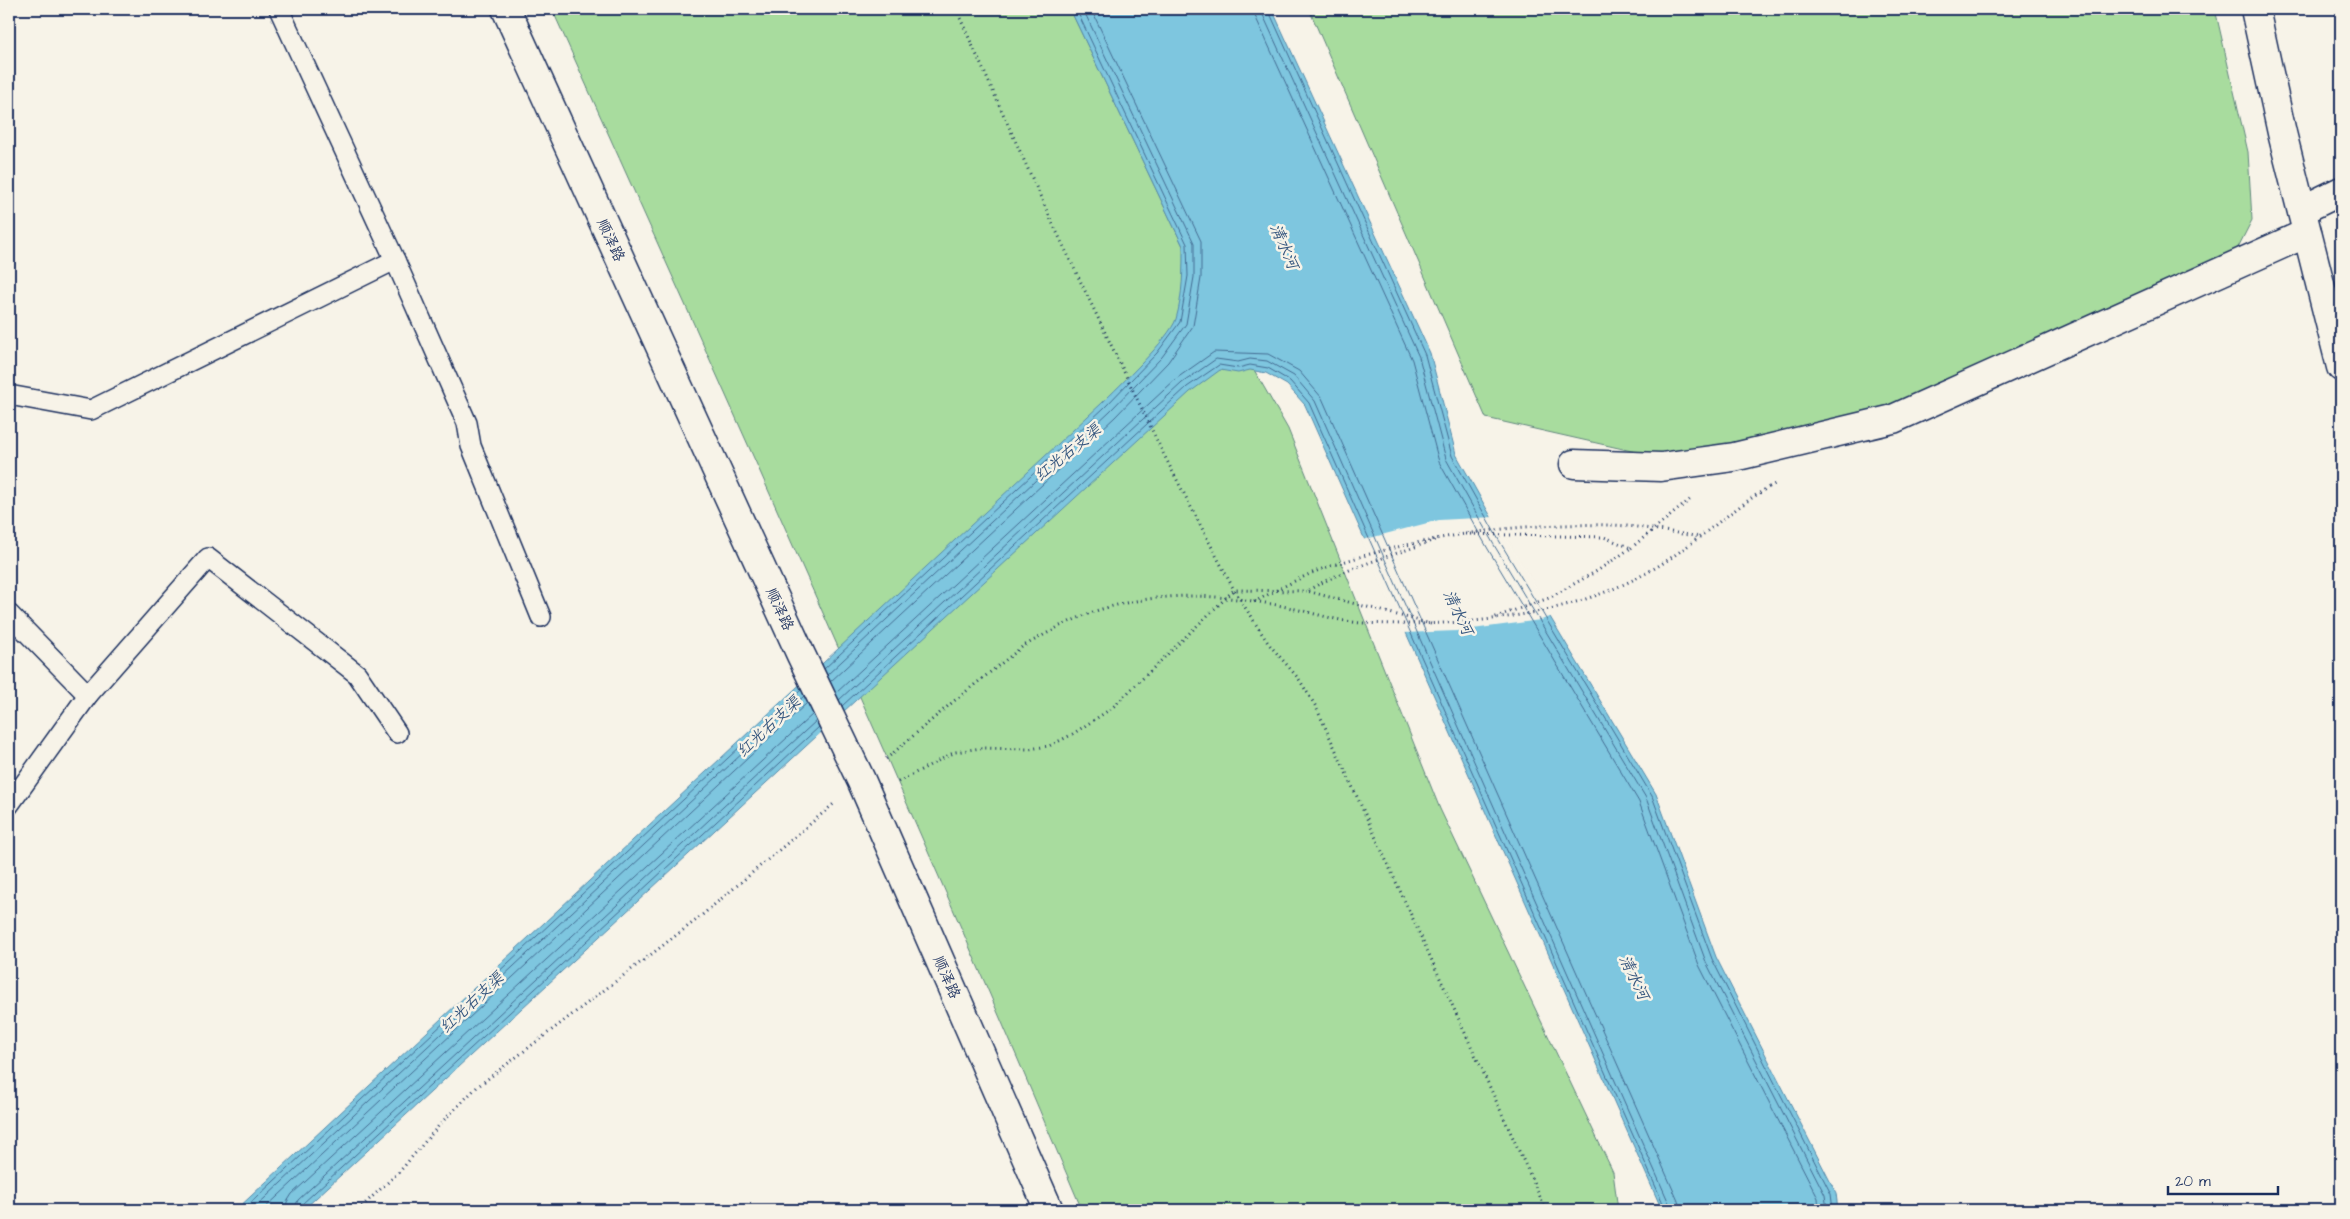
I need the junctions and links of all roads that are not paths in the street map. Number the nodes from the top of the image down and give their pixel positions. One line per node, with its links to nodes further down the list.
1 (279, 9): 6 (lane)
2 (506, 9): 15 (street, 顺泽路)
3 (2255, 9): 5 (street)
4 (2341, 191): 5 (street)
5 (2304, 221): 7 (street); 9 (street)
6 (395, 260): 8 (lane); 11 (lane)
7 (2341, 367)
8 (9, 396)
9 (1574, 464)
10 (9, 614): 12 (lane)
11 (541, 617)
12 (88, 695): 13 (lane); 14 (lane)
13 (397, 733)
14 (9, 805)
15 (1049, 1210)

